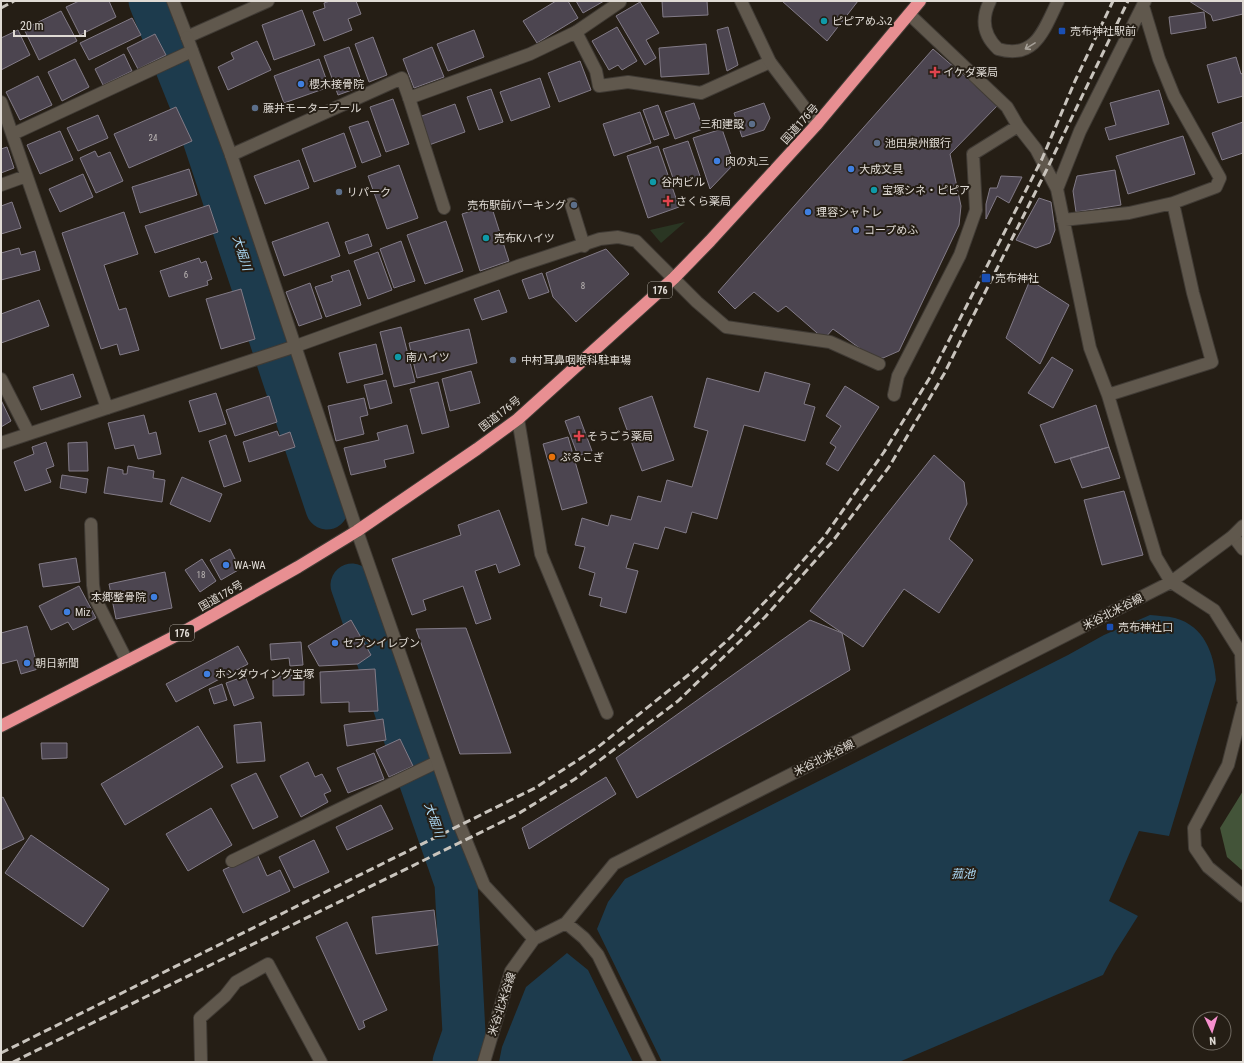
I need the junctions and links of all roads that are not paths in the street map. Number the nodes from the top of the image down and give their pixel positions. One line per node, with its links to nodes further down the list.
1 (173, 1): 11 (street)
2 (268, 1): 11 (street)
3 (741, 1): 13 (street)
4 (920, 1): 9 (highway, 国道176号 / 176)
5 (990, 1): 6 (street, one-way to 5)
6 (1058, 1)
7 (620, 2): 10 (street)
8 (1144, 3): 22 (street); 24 (street)
9 (910, 15): 16 (highway, 国道176号 / 176); 17 (street)
10 (576, 32): 13 (street); 14 (street)
11 (187, 37): 12 (street)
12 (192, 51): 18 (street); 19 (street)
13 (770, 62): 16 (street)
14 (408, 98): 19 (street); 25 (street)
15 (1, 102): 18 (street)
16 (817, 124): 28 (highway, 国道176号 / 176)
17 (1018, 126): 22 (street); 32 (street)
18 (13, 134): 20 (street)
19 (231, 155): 29 (street)
20 (26, 176): 21 (street); 34 (street)
21 (1, 185)
22 (1057, 189): 26 (street)
23 (570, 204): 27 (street)
24 (1173, 204): 26 (street); 33 (street)
25 (444, 208)
26 (1063, 220): 33 (street)
27 (584, 246): 28 (street); 29 (street)
28 (674, 278): 30 (street); 35 (highway, 国道176号 / 176)
29 (296, 346): 34 (street); 40 (street)
30 (878, 364)
31 (1, 379): 36 (street)
32 (894, 395)
33 (1108, 395): 43 (street)
34 (107, 408): 36 (street)
35 (518, 418): 40 (highway, 国道176号 / 176); 47 (street)
36 (29, 434): 37 (street)
37 (1, 443)
38 (91, 524): 44 (street)
39 (1243, 526): 41 (street, 米谷北米谷線)
40 (357, 531): 44 (highway, 国道176号 / 176); 49 (street)
41 (1233, 536): 42 (street); 43 (street, 米谷北米谷線)
42 (1243, 549)
43 (1171, 582): 45 (street); 52 (street, 米谷北米谷線)
44 (127, 662): 48 (highway, 国道176号 / 176)
45 (1243, 699)
46 (1243, 706): 51 (street)
47 (607, 713)
48 (1, 726)
49 (437, 762): 50 (street); 53 (street)
50 (232, 861)
51 (1243, 896)
52 (566, 923): 53 (street, 米谷北米谷線); 57 (street)
53 (534, 939): 56 (street, 米谷北米谷線)
54 (201, 1062): 55 (street)
55 (321, 1062)
56 (484, 1062)
57 (650, 1062)

